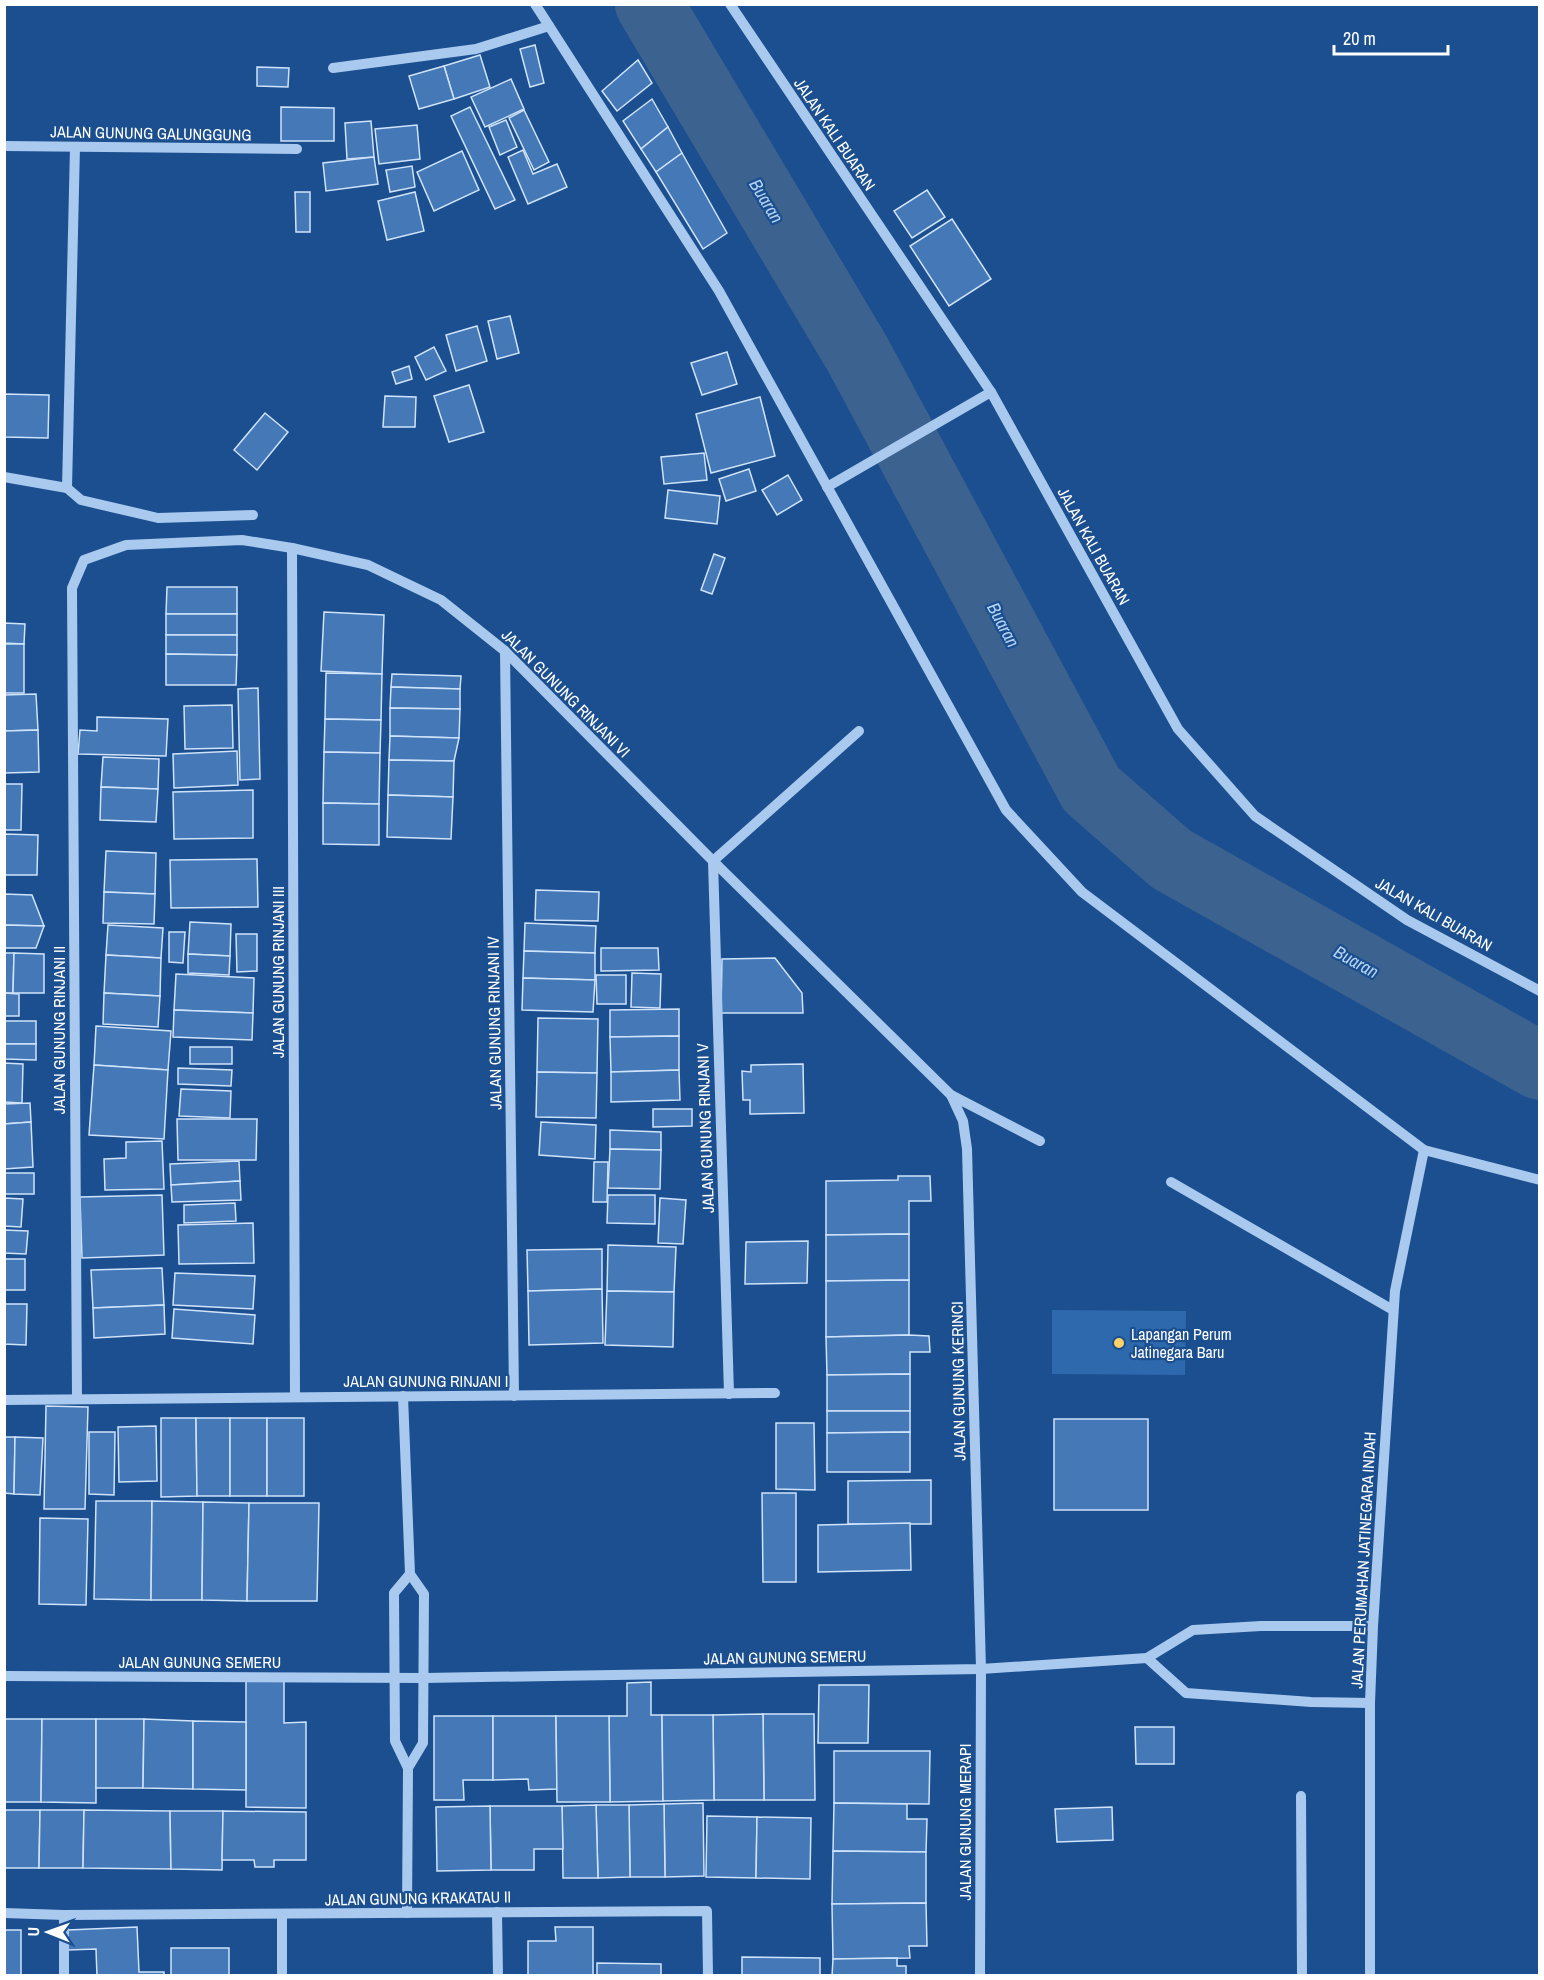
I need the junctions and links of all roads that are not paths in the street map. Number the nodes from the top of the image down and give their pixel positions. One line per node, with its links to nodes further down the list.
1 (536, 4): 3 (street)
2 (730, 4): 8 (street, JALAN KALI BUARAN)
3 (549, 26): 4 (street); 10 (street)
4 (333, 68)
5 (4, 146): 6 (street, JALAN GUNUNG GALUNGGUNG)
6 (75, 147): 7 (street, JALAN GUNUNG GALUNGGUNG); 11 (street)
7 (297, 149)
8 (990, 392): 10 (street); 18 (street, JALAN KALI BUARAN)
9 (4, 477): 11 (street)
10 (827, 487): 21 (street)
11 (68, 488): 12 (street)
12 (253, 515)
13 (292, 548): 14 (street, JALAN GUNUNG RINJANI VI); 15 (street, JALAN GUNUNG RINJANI VI); 29 (street, JALAN GUNUNG RINJANI III)
14 (72, 588): 30 (street, JALAN GUNUNG RINJANI II)
15 (505, 651): 17 (street, JALAN GUNUNG RINJANI VI); 28 (street, JALAN GUNUNG RINJANI IV)
16 (859, 731): 17 (street)
17 (713, 861): 19 (street, JALAN GUNUNG RINJANI VI); 26 (street, JALAN GUNUNG RINJANI V)
18 (1539, 991)
19 (951, 1095): 20 (street); 35 (street, JALAN GUNUNG KERINCI)
20 (1040, 1141)
21 (1424, 1150): 22 (street); 24 (street, JALAN PERUMAHAN JATINEGARA INDAH)
22 (1539, 1180)
23 (1171, 1182): 24 (street)
24 (1394, 1310): 33 (street, JALAN PERUMAHAN JATINEGARA INDAH)
25 (775, 1393): 26 (street, JALAN GUNUNG RINJANI I)
26 (729, 1394): 28 (street, JALAN GUNUNG RINJANI I)
27 (403, 1396): 28 (street, JALAN GUNUNG RINJANI I); 29 (street, JALAN GUNUNG RINJANI I); 32 (street)
28 (514, 1396)
29 (295, 1397): 30 (street, JALAN GUNUNG RINJANI I)
30 (77, 1399): 31 (street)
31 (4, 1400)
32 (410, 1574): 37 (street); 38 (street)
33 (1373, 1626): 34 (street, JALAN GUNUNG SEMERU); 39 (street, JALAN PERUMAHAN JATINEGARA INDAH)
34 (1146, 1659): 35 (street, JALAN GUNUNG SEMERU); 39 (street)
35 (981, 1669): 38 (street, JALAN GUNUNG SEMERU); 51 (street, JALAN GUNUNG MERAPI)
36 (4, 1676): 37 (street, JALAN GUNUNG SEMERU)
37 (395, 1677): 38 (street, JALAN GUNUNG SEMERU); 40 (street)
38 (424, 1678): 40 (street)
39 (1370, 1703): 53 (street, JALAN PERUMAHAN JATINEGARA INDAH)
40 (408, 1768): 44 (street)
41 (1301, 1796): 52 (street)
42 (4, 1912): 46 (street, JALAN GUNUNG KRAKATAU II)
43 (497, 1912): 44 (street, JALAN GUNUNG KRAKATAU II); 49 (street); 50 (street, JALAN GUNUNG KRAKATAU II)
44 (407, 1913): 45 (street, JALAN GUNUNG KRAKATAU II)
45 (282, 1914): 46 (street, JALAN GUNUNG KRAKATAU II); 48 (street)
46 (64, 1915): 47 (street)
47 (64, 1976)
48 (282, 1976)
49 (498, 1976)
50 (708, 1976)
51 (980, 1976)
52 (1302, 1976)
53 (1371, 1976)

